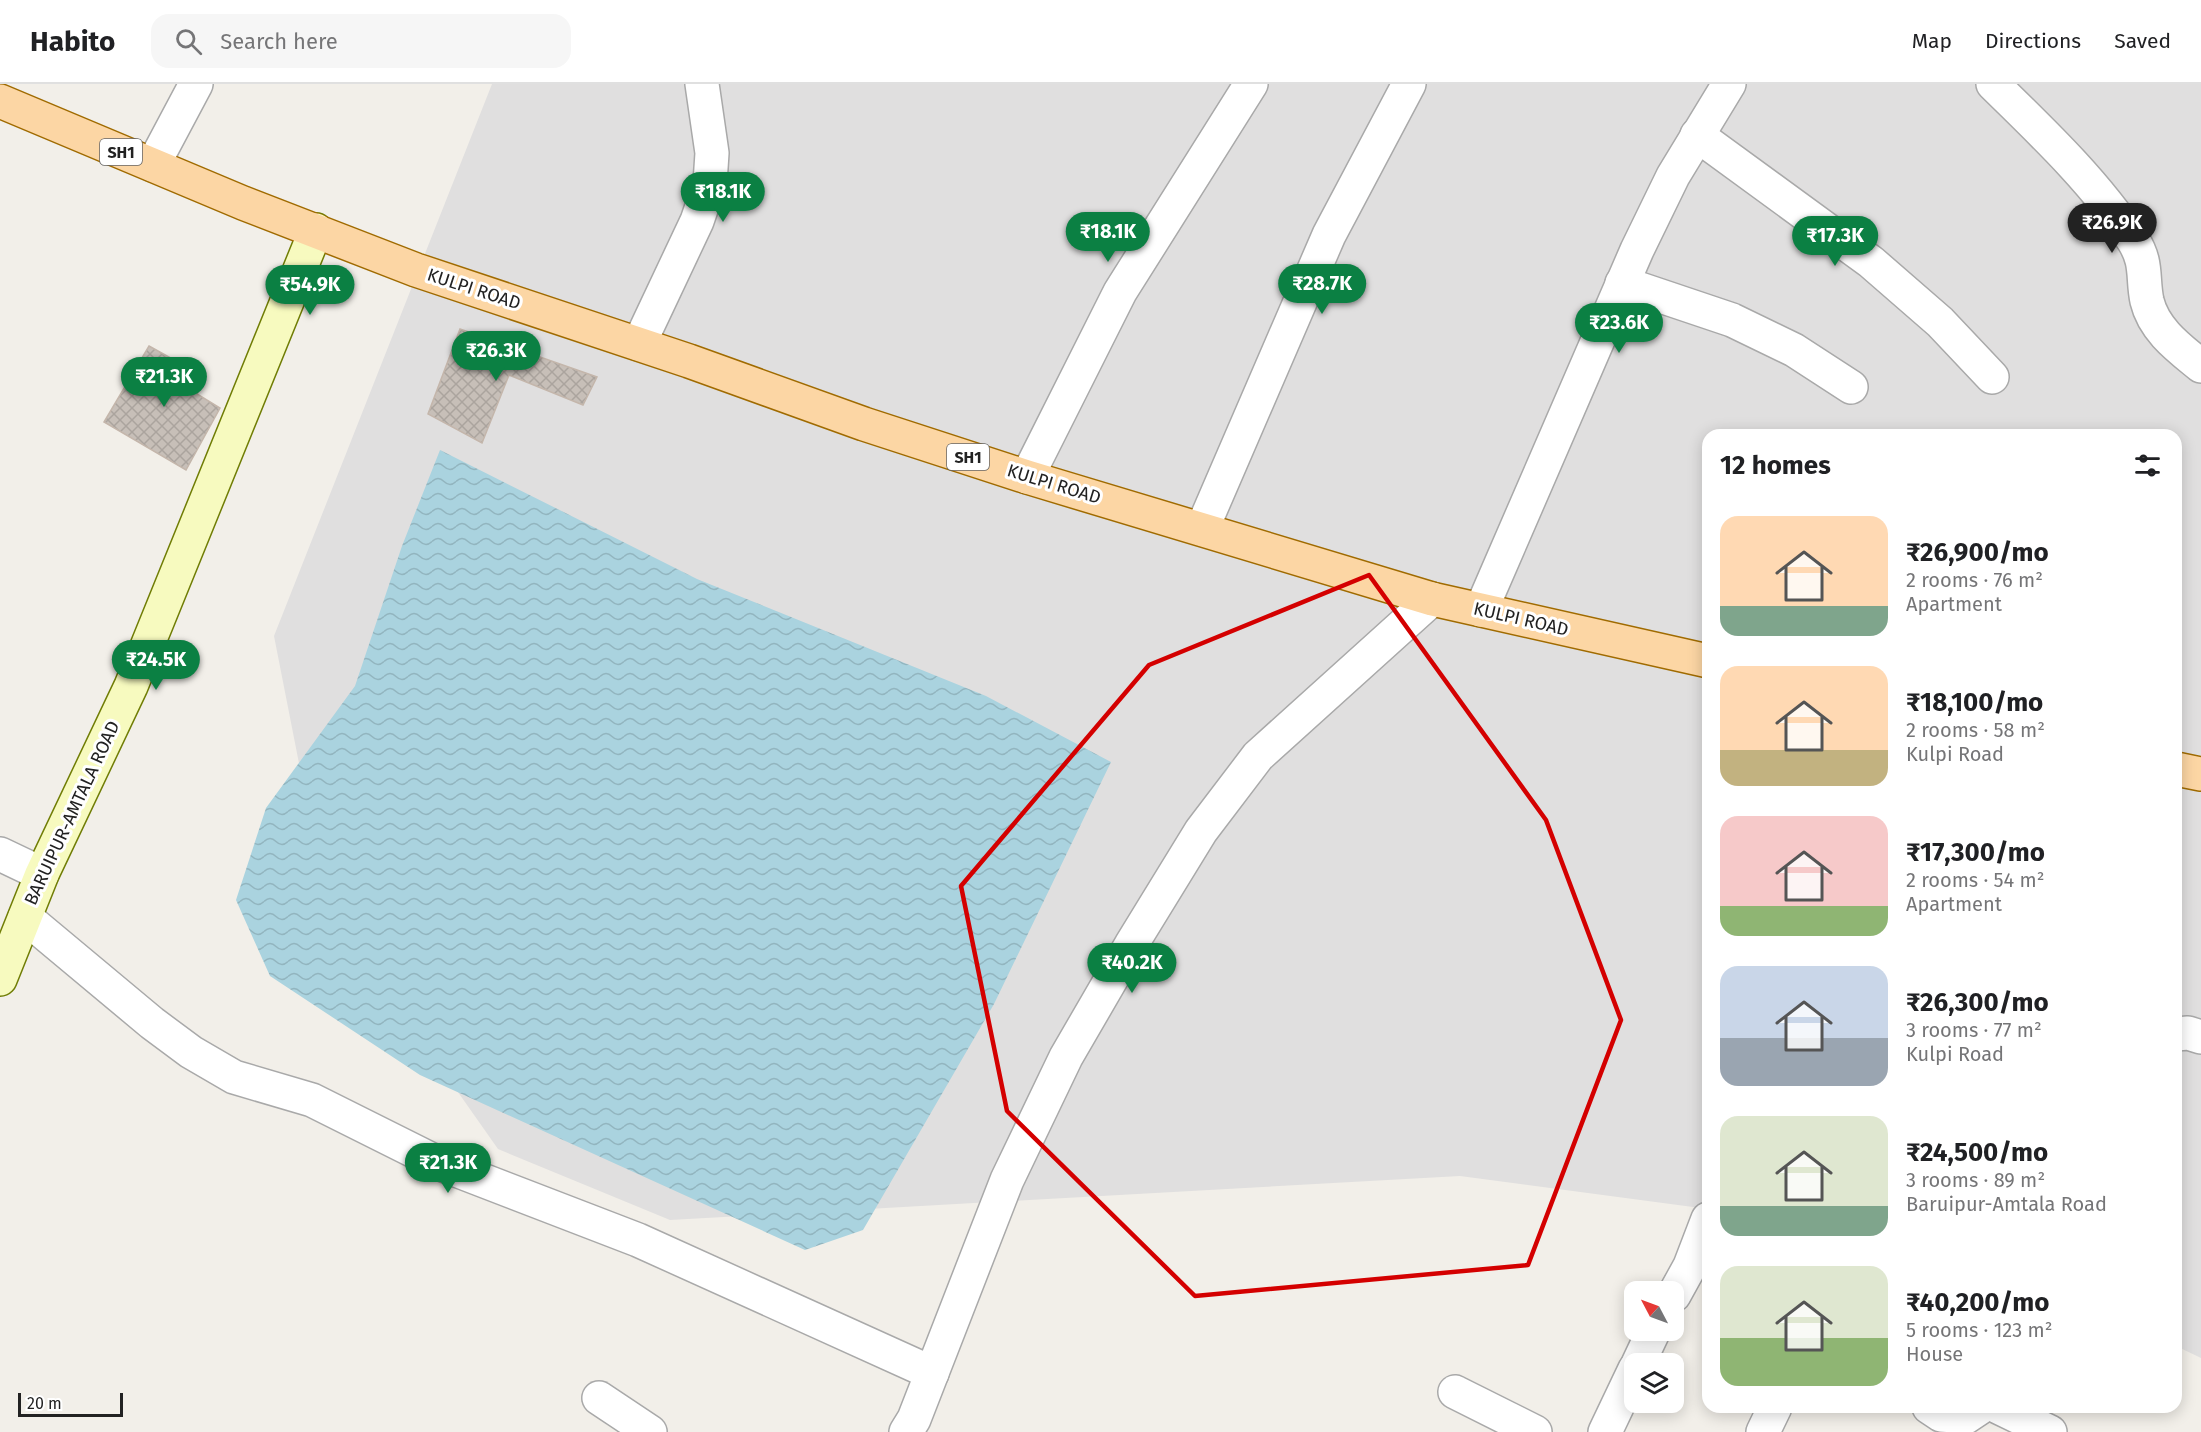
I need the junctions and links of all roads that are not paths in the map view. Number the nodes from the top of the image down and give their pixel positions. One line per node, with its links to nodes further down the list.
1 (195, 84): 9 (street)
2 (702, 84): 12 (street)
3 (1251, 84): 16 (street)
4 (1409, 84): 17 (street)
5 (1729, 84): 8 (street)
6 (1993, 84): 13 (street)
7 (0, 101): 9 (main road, SH1)
8 (1697, 135): 11 (street); 14 (street)
9 (153, 165): 10 (main road, KULPI ROAD / SH1)
10 (316, 230): 12 (main road, KULPI ROAD / SH1); 24 (main road, BARUIPUR-AMTALA ROAD)
11 (1622, 283): 15 (street); 19 (street)
12 (639, 344): 16 (main road, KULPI ROAD / SH1)
13 (2201, 366)
14 (1992, 378)
15 (1851, 387)
16 (1028, 477): 17 (main road, KULPI ROAD / SH1)
17 (1202, 529): 18 (main road, KULPI ROAD / SH1)
18 (1432, 599): 19 (main road, KULPI ROAD / SH1); 32 (street)
19 (1481, 610): 20 (main road, KULPI ROAD / SH1)
20 (1702, 660)
21 (2182, 770): 22 (main road)
22 (2201, 774)
23 (0, 854): 24 (street)
24 (42, 874): 25 (main road, BARUIPUR-AMTALA ROAD)
25 (25, 917): 26 (main road, BARUIPUR-AMTALA ROAD); 32 (street)
26 (0, 979)
27 (2182, 1034): 28 (street)
28 (2201, 1037)
29 (1702, 1254): 30 (street)
30 (1699, 1272): 31 (street)
31 (1684, 1286)
32 (932, 1373): 41 (street)
33 (1455, 1392): 42 (street)
34 (1624, 1392): 43 (street)
35 (598, 1398): 40 (street)
36 (1772, 1413): 44 (street)
37 (1938, 1413): 38 (street)
38 (1972, 1413)
39 (2010, 1413): 45 (street)
40 (650, 1432)
41 (906, 1432)
42 (1535, 1432)
43 (1605, 1432)
44 (1763, 1432)
45 (2050, 1432)

